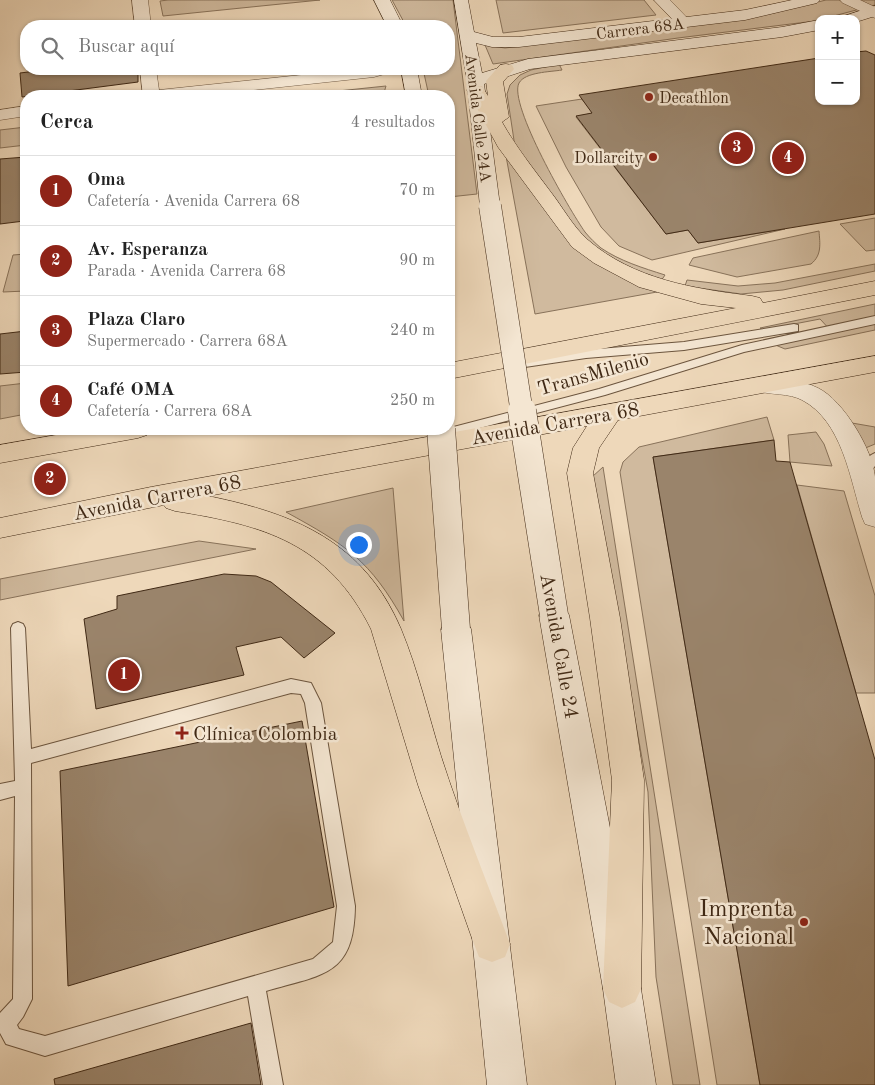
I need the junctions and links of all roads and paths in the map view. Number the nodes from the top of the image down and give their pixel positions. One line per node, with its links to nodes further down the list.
1 (140, 0): 9 (main road)
2 (382, 0): 10 (main road)
3 (461, 0): 13 (main road, Avenida Calle 24A)
4 (662, 0): 11 (main road)
5 (812, 0): 11 (main road, Carrera 68A)
6 (848, 0): 7 (main road)
7 (874, 12): 8 (main road)
8 (860, 16)
9 (142, 20)
10 (392, 20)
11 (683, 22): 13 (main road, Carrera 68A)
12 (815, 26): 14 (main road, Carrera 68A)
13 (467, 35): 19 (main road, Avenida Calle 24A)
14 (506, 69): 19 (main road, Carrera 68A); 24 (main road)
15 (149, 75): 20 (main road)
16 (335, 75): 21 (main road)
17 (391, 75): 18 (main road)
18 (412, 83)
19 (476, 85): 24 (main road); 25 (main road, Avenida Calle 24A)
20 (151, 90)
21 (204, 90)
22 (20, 112): 23 (main road)
23 (0, 114)
24 (508, 147): 27 (main road)
25 (490, 206): 52 (main road, Avenida Calle 24, bridge)
26 (875, 288): 27 (main road)
27 (784, 305): 32 (main road)
28 (875, 311): 30 (lane, TransMilenio)
29 (875, 320): 30 (lane, TransMilenio)
30 (804, 330): 33 (lane, TransMilenio); 36 (lane, TransMilenio)
31 (875, 364): 34 (main road, Avenida Carrera 68)
32 (455, 370)
33 (455, 374)
34 (765, 384): 35 (main road, Avenida Carrera 68); 42 (main road)
35 (611, 412): 41 (main road, Avenida Carrera 68); 52 (main road)
36 (455, 431)
37 (104, 435): 40 (main road)
38 (439, 435): 41 (lane, TransMilenio)
39 (441, 435): 50 (main road, bridge)
40 (0, 454)
41 (322, 466): 43 (main road, Avenida Carrera 68)
42 (868, 466): 44 (main road)
43 (151, 497): 45 (main road, Avenida Carrera 68); 50 (main road)
44 (875, 517)
45 (0, 528)
46 (18, 628): 47 (lane)
47 (23, 758): 48 (lane); 51 (lane)
48 (22, 787): 49 (lane); 53 (lane)
49 (0, 792)
50 (492, 944): 55 (main road)
51 (256, 985): 53 (lane); 54 (lane)
52 (622, 989): 56 (main road, Avenida Calle 24)
53 (2, 1022)
54 (273, 1085)
55 (507, 1085)
56 (636, 1085)

